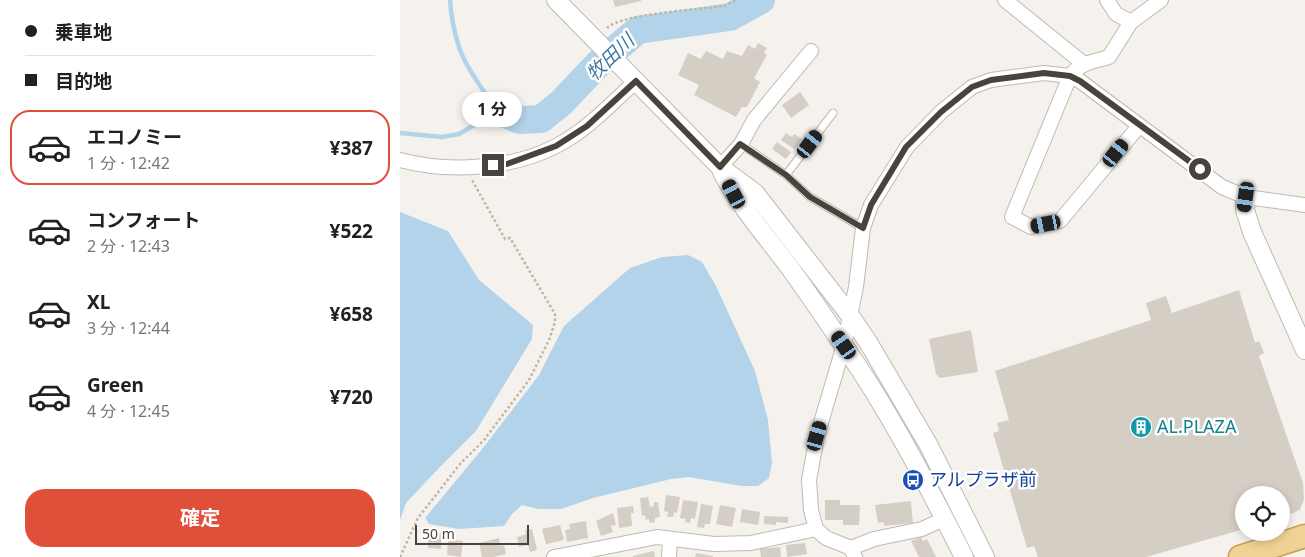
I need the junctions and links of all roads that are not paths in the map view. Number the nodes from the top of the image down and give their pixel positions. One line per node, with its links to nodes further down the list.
1 (556, 0): 9 (street)
2 (1005, 0): 7 (street)
3 (1107, 0): 5 (street)
4 (1161, 0): 5 (street)
5 (1131, 22): 7 (street)
6 (810, 51): 12 (street)
7 (1084, 64): 8 (street)
8 (1070, 76): 11 (street); 11 (street); 18 (street)
9 (636, 81): 13 (street); 14 (street)
10 (833, 113): 15 (lane)
11 (1139, 126): 16 (street)
12 (740, 144): 14 (street); 15 (lane)
13 (400, 160)
14 (720, 167): 19 (street); 20 (street)
15 (786, 175): 18 (lane)
16 (1246, 197): 17 (street); 21 (street)
17 (1305, 205)
18 (863, 228): 19 (street)
19 (849, 314): 20 (street); 30 (street)
20 (844, 345): 22 (street); 23 (street)
21 (1305, 350)
22 (944, 519): 26 (street); 29 (street)
23 (816, 529): 25 (street); 26 (street)
24 (1305, 536): 31 (highway)
25 (670, 539): 27 (street); 28 (street)
26 (853, 552)
27 (554, 557)
28 (669, 557)
29 (964, 557)
30 (985, 557)
31 (1240, 557)

